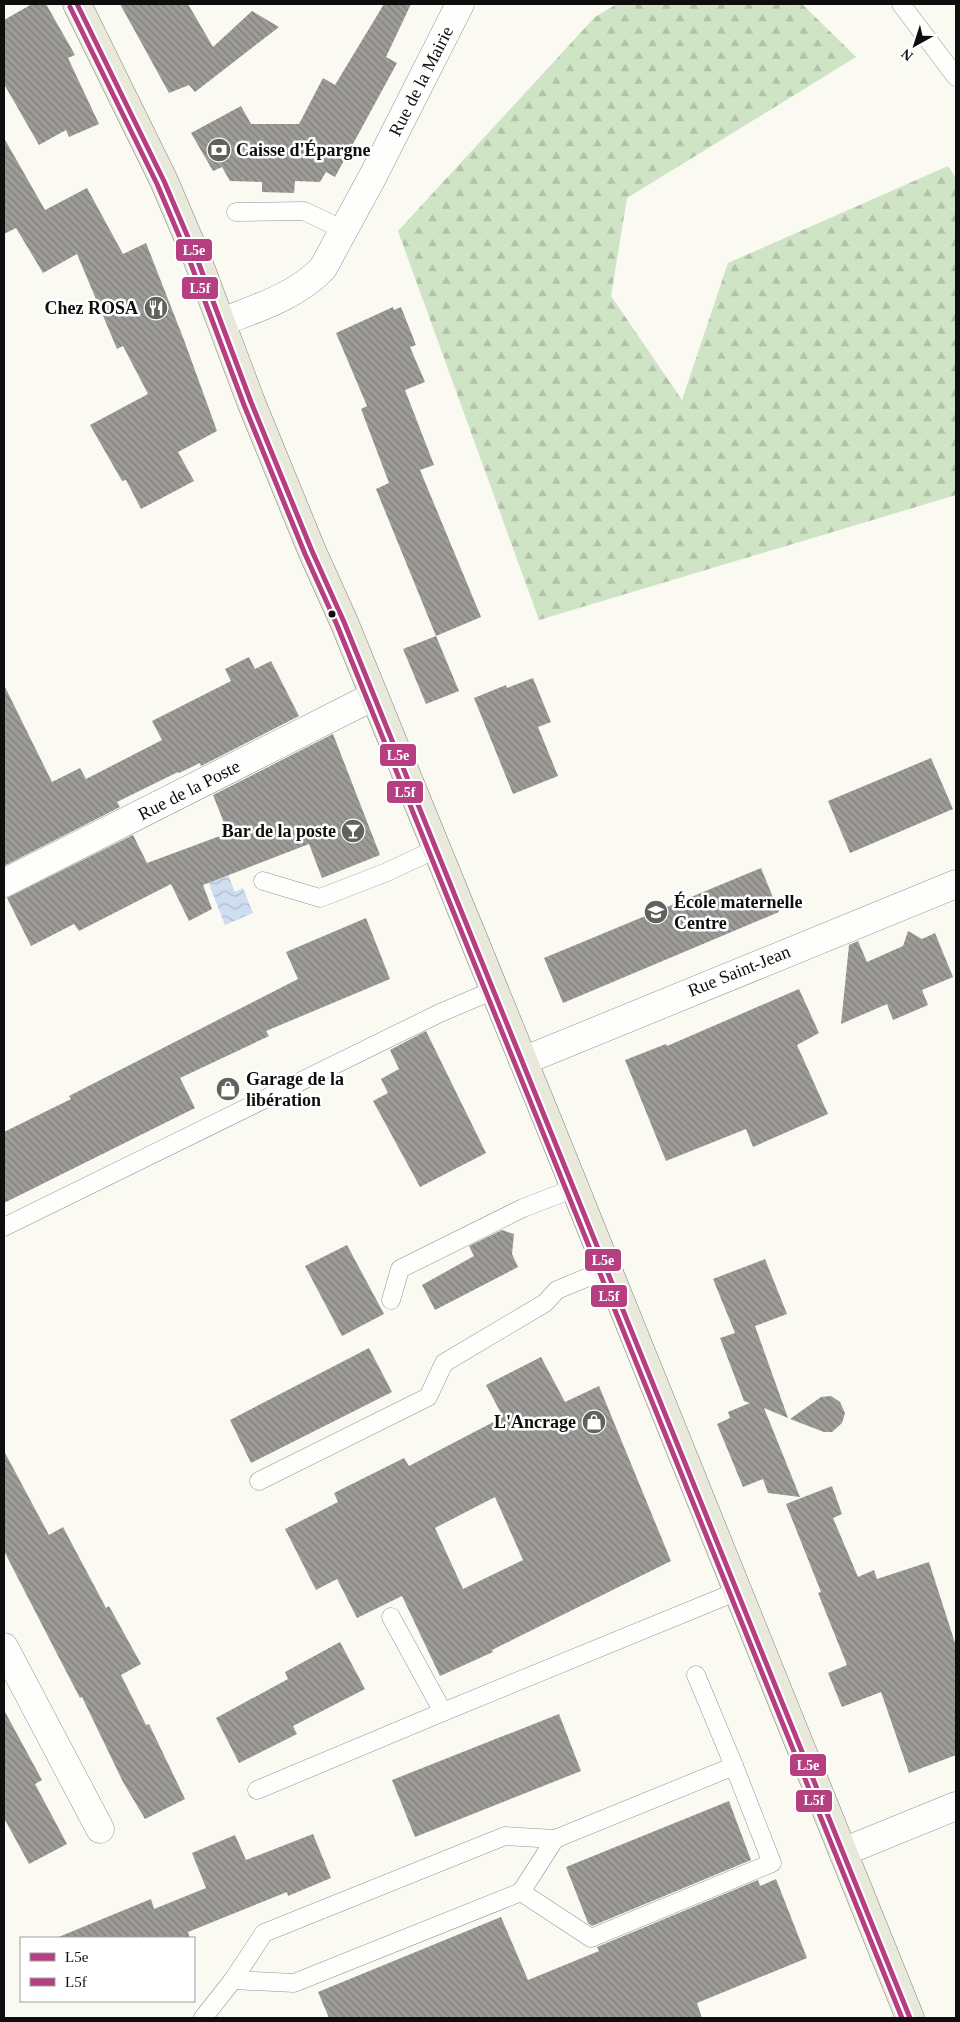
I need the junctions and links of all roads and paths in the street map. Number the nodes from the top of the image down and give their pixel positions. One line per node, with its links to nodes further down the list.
1 (77, 4): 7 (main road)
2 (460, 4): 6 (street, Rue de la Mairie)
3 (901, 4): 4 (lane)
4 (956, 77)
5 (236, 212): 6 (lane)
6 (344, 230): 7 (street, Rue de la Mairie)
7 (222, 322): 8 (main road)
8 (374, 696): 9 (main road); 11 (street, Rue de la Poste)
9 (436, 849): 10 (lane); 13 (main road)
10 (263, 881)
11 (4, 884)
12 (956, 884): 14 (street, Rue Saint-Jean)
13 (494, 990): 14 (main road); 16 (lane)
14 (523, 1061): 15 (main road)
15 (575, 1188): 17 (main road); 18 (lane)
16 (4, 1227)
17 (608, 1269): 19 (lane); 20 (main road)
18 (391, 1300)
19 (259, 1481)
20 (738, 1592): 24 (lane); 30 (main road)
21 (392, 1617): 24 (lane)
22 (4, 1647): 28 (street)
23 (696, 1675): 25 (lane)
24 (443, 1712): 26 (lane)
25 (734, 1766): 29 (lane); 31 (lane)
26 (257, 1790)
27 (956, 1806): 30 (street)
28 (100, 1829)
29 (555, 1839): 31 (lane); 32 (lane)
30 (843, 1852): 34 (main road)
31 (520, 1892): 32 (lane)
32 (233, 1980): 33 (lane)
33 (204, 2018)
34 (910, 2018)

